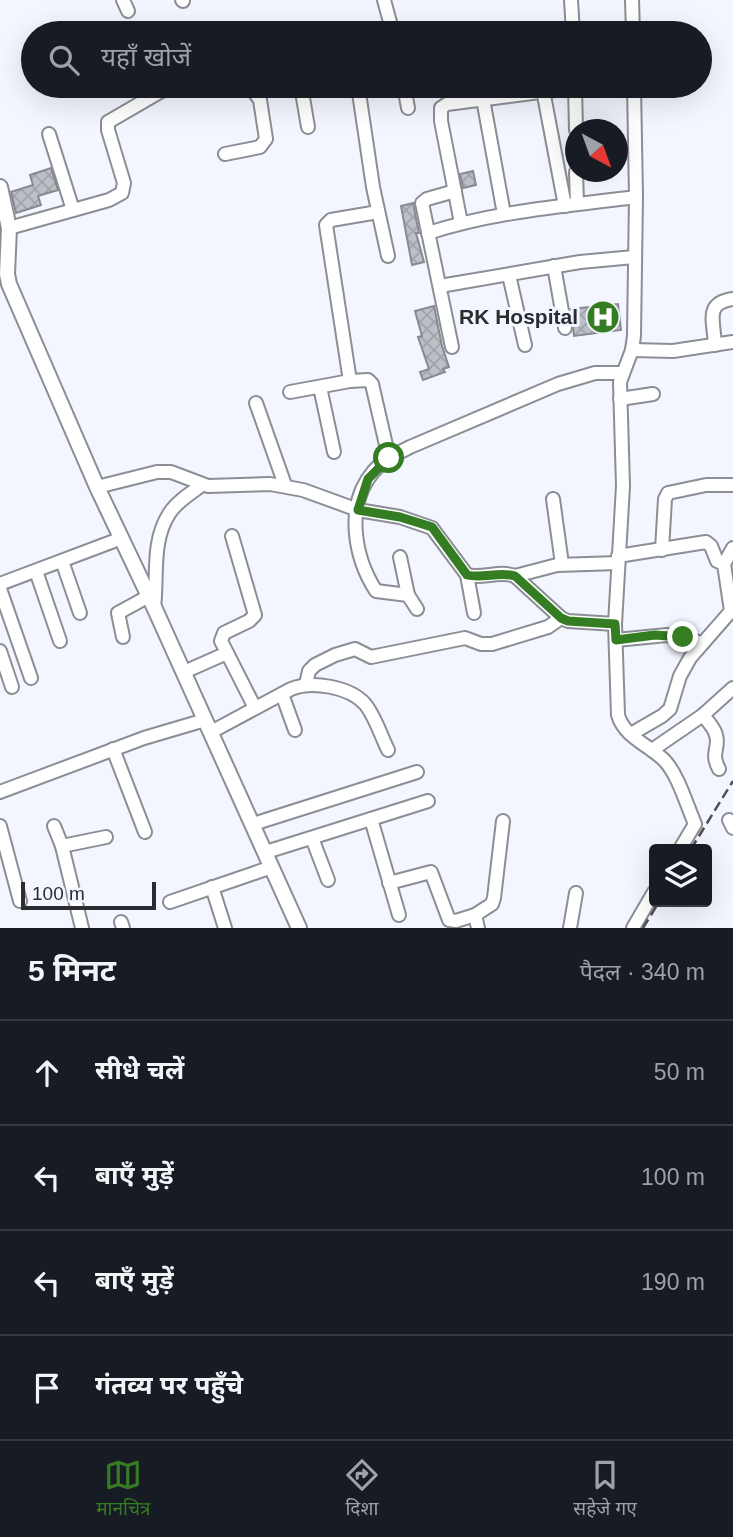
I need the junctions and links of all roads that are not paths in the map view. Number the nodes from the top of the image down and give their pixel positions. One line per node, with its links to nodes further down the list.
1 (384, 0): 4 (street)
2 (571, 0): 5 (street)
3 (632, 0): 6 (street)
4 (390, 21)
5 (572, 21)
6 (633, 21)
7 (149, 98): 27 (street)
8 (259, 98): 21 (street)
9 (303, 98): 19 (street)
10 (360, 98): 28 (street)
11 (406, 98): 17 (street)
12 (489, 98): 16 (street)
13 (545, 98): 26 (street)
14 (578, 98): 18 (street)
15 (634, 98): 25 (street)
16 (482, 99): 24 (street); 29 (street)
17 (408, 108)
18 (577, 119)
19 (308, 127)
20 (49, 134): 27 (street)
21 (225, 154)
22 (574, 182): 26 (street)
23 (0, 187): 31 (main road)
24 (455, 191): 30 (street); 32 (street)
25 (636, 197): 26 (street); 34 (street)
26 (571, 205): 29 (street)
27 (73, 210): 31 (street)
28 (378, 212): 33 (street); 47 (street)
29 (504, 214): 30 (street)
30 (461, 223): 32 (street)
31 (9, 228): 36 (main road)
32 (428, 233): 38 (street)
33 (388, 256)
34 (634, 257): 35 (street); 45 (street)
35 (554, 266): 37 (street); 40 (street)
36 (3, 275): 58 (main road)
37 (509, 275): 38 (street); 42 (street)
38 (440, 286): 44 (street)
39 (733, 299): 43 (street)
40 (565, 328)
41 (733, 342): 43 (street)
42 (525, 345)
43 (715, 345): 45 (street)
44 (452, 346)
45 (632, 350): 46 (street)
46 (622, 373): 51 (street); 54 (street)
47 (350, 381): 48 (street); 54 (street)
48 (320, 387): 49 (street); 53 (street)
49 (290, 392)
50 (653, 394): 51 (street)
51 (620, 399): 66 (street)
52 (256, 403): 56 (street)
53 (334, 452)
54 (389, 458): 60 (street)
55 (202, 485): 56 (street); 58 (street); 75 (street)
56 (285, 485): 60 (street)
57 (733, 485): 64 (street)
58 (97, 487): 62 (main road)
59 (553, 499): 68 (street)
60 (358, 510): 71 (street); 74 (street)
61 (232, 536): 86 (street)
62 (122, 538): 67 (street); 75 (main road)
63 (733, 548): 69 (street)
64 (662, 550): 66 (street); 69 (street)
65 (400, 557): 74 (street)
66 (618, 560): 68 (street); 80 (street)
67 (62, 561): 70 (street); 77 (street)
68 (562, 564): 72 (street)
69 (724, 564): 84 (street)
70 (36, 571): 73 (street); 83 (street)
71 (467, 575): 72 (street); 78 (street)
72 (515, 576): 79 (street)
73 (0, 586): 88 (street)
74 (408, 595): 76 (street)
75 (152, 602): 81 (street); 87 (main road)
76 (417, 609)
77 (80, 613)
78 (474, 613)
79 (561, 618): 80 (street); 89 (street)
80 (615, 624): 82 (street)
81 (123, 637)
82 (616, 640): 84 (street); 97 (street)
83 (60, 641)
84 (703, 643): 97 (street)
85 (0, 651): 90 (street)
86 (227, 653): 87 (street); 93 (street)
87 (184, 672): 95 (main road)
88 (31, 678)
89 (306, 684): 92 (street); 99 (street)
90 (12, 687)
91 (733, 688): 94 (street)
92 (282, 694): 93 (street); 96 (street)
93 (255, 708): 95 (street)
94 (703, 715): 100 (street); 101 (street)
95 (208, 726): 98 (street); 107 (main road)
96 (295, 730)
97 (631, 734): 100 (street)
98 (113, 749): 103 (street); 110 (street)
99 (387, 750)
100 (652, 750): 113 (street)
101 (719, 769)
102 (417, 772): 107 (street)
103 (0, 792)
104 (428, 801): 105 (street)
105 (371, 819): 112 (street); 118 (street)
106 (503, 821): 125 (street)
107 (253, 824): 115 (main road)
108 (0, 826): 121 (street)
109 (54, 826): 114 (street)
110 (145, 832)
111 (106, 837): 114 (street)
112 (312, 838): 115 (street); 117 (street)
113 (683, 844)
114 (62, 846): 126 (street)
115 (266, 852): 116 (main road)
116 (272, 867): 119 (street); 128 (main road)
117 (328, 880)
118 (389, 883): 124 (street); 125 (street)
119 (212, 887): 123 (street); 127 (street)
120 (576, 892): 129 (street)
121 (20, 901)
122 (649, 901): 130 (street)
123 (170, 902)
124 (399, 915)
125 (477, 922)
126 (82, 928)
127 (225, 928)
128 (299, 928)
129 (570, 928)
130 (633, 928)

